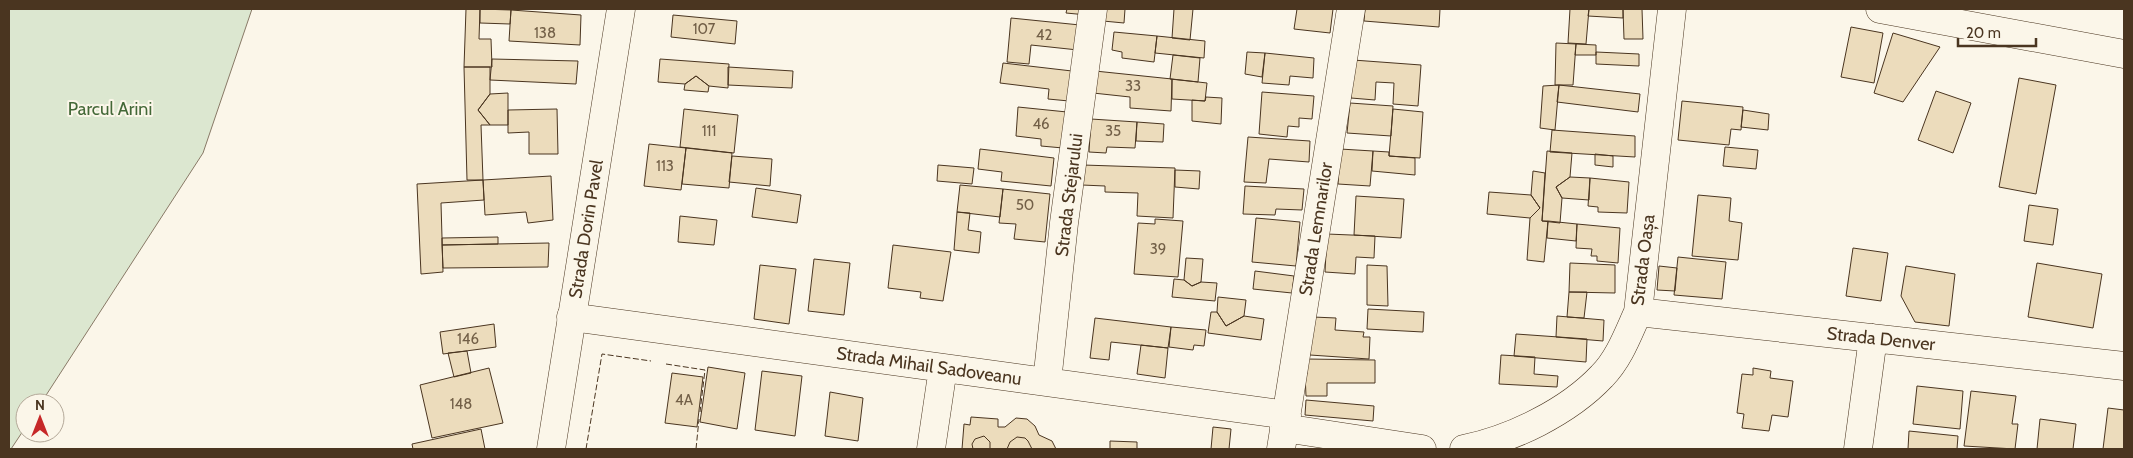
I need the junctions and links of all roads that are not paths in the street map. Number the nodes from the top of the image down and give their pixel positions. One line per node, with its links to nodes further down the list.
1 (621, 9): 8 (street, Strada Dorin Pavel)
2 (1093, 9): 12 (street, Strada Stejarului)
3 (1351, 9): 13 (street, Strada Lemnarilor)
4 (1672, 9): 7 (street, Strada Oașa)
5 (1880, 9): 6 (street)
6 (2124, 54)
7 (1638, 312): 9 (street, Strada Denver); 17 (street, Strada Oașa)
8 (571, 317): 11 (street, Strada Mihail Sadoveanu); 14 (street, Strada Dorin Pavel)
9 (1873, 338): 10 (street, Strada Denver); 18 (street)
10 (2124, 366)
11 (943, 368): 12 (street, Strada Mihail Sadoveanu); 15 (street)
12 (1047, 382): 13 (street, Strada Mihail Sadoveanu)
13 (1284, 431): 16 (street)
14 (551, 449)
15 (931, 449)
16 (1422, 449)
17 (1464, 449)
18 (1858, 449)

